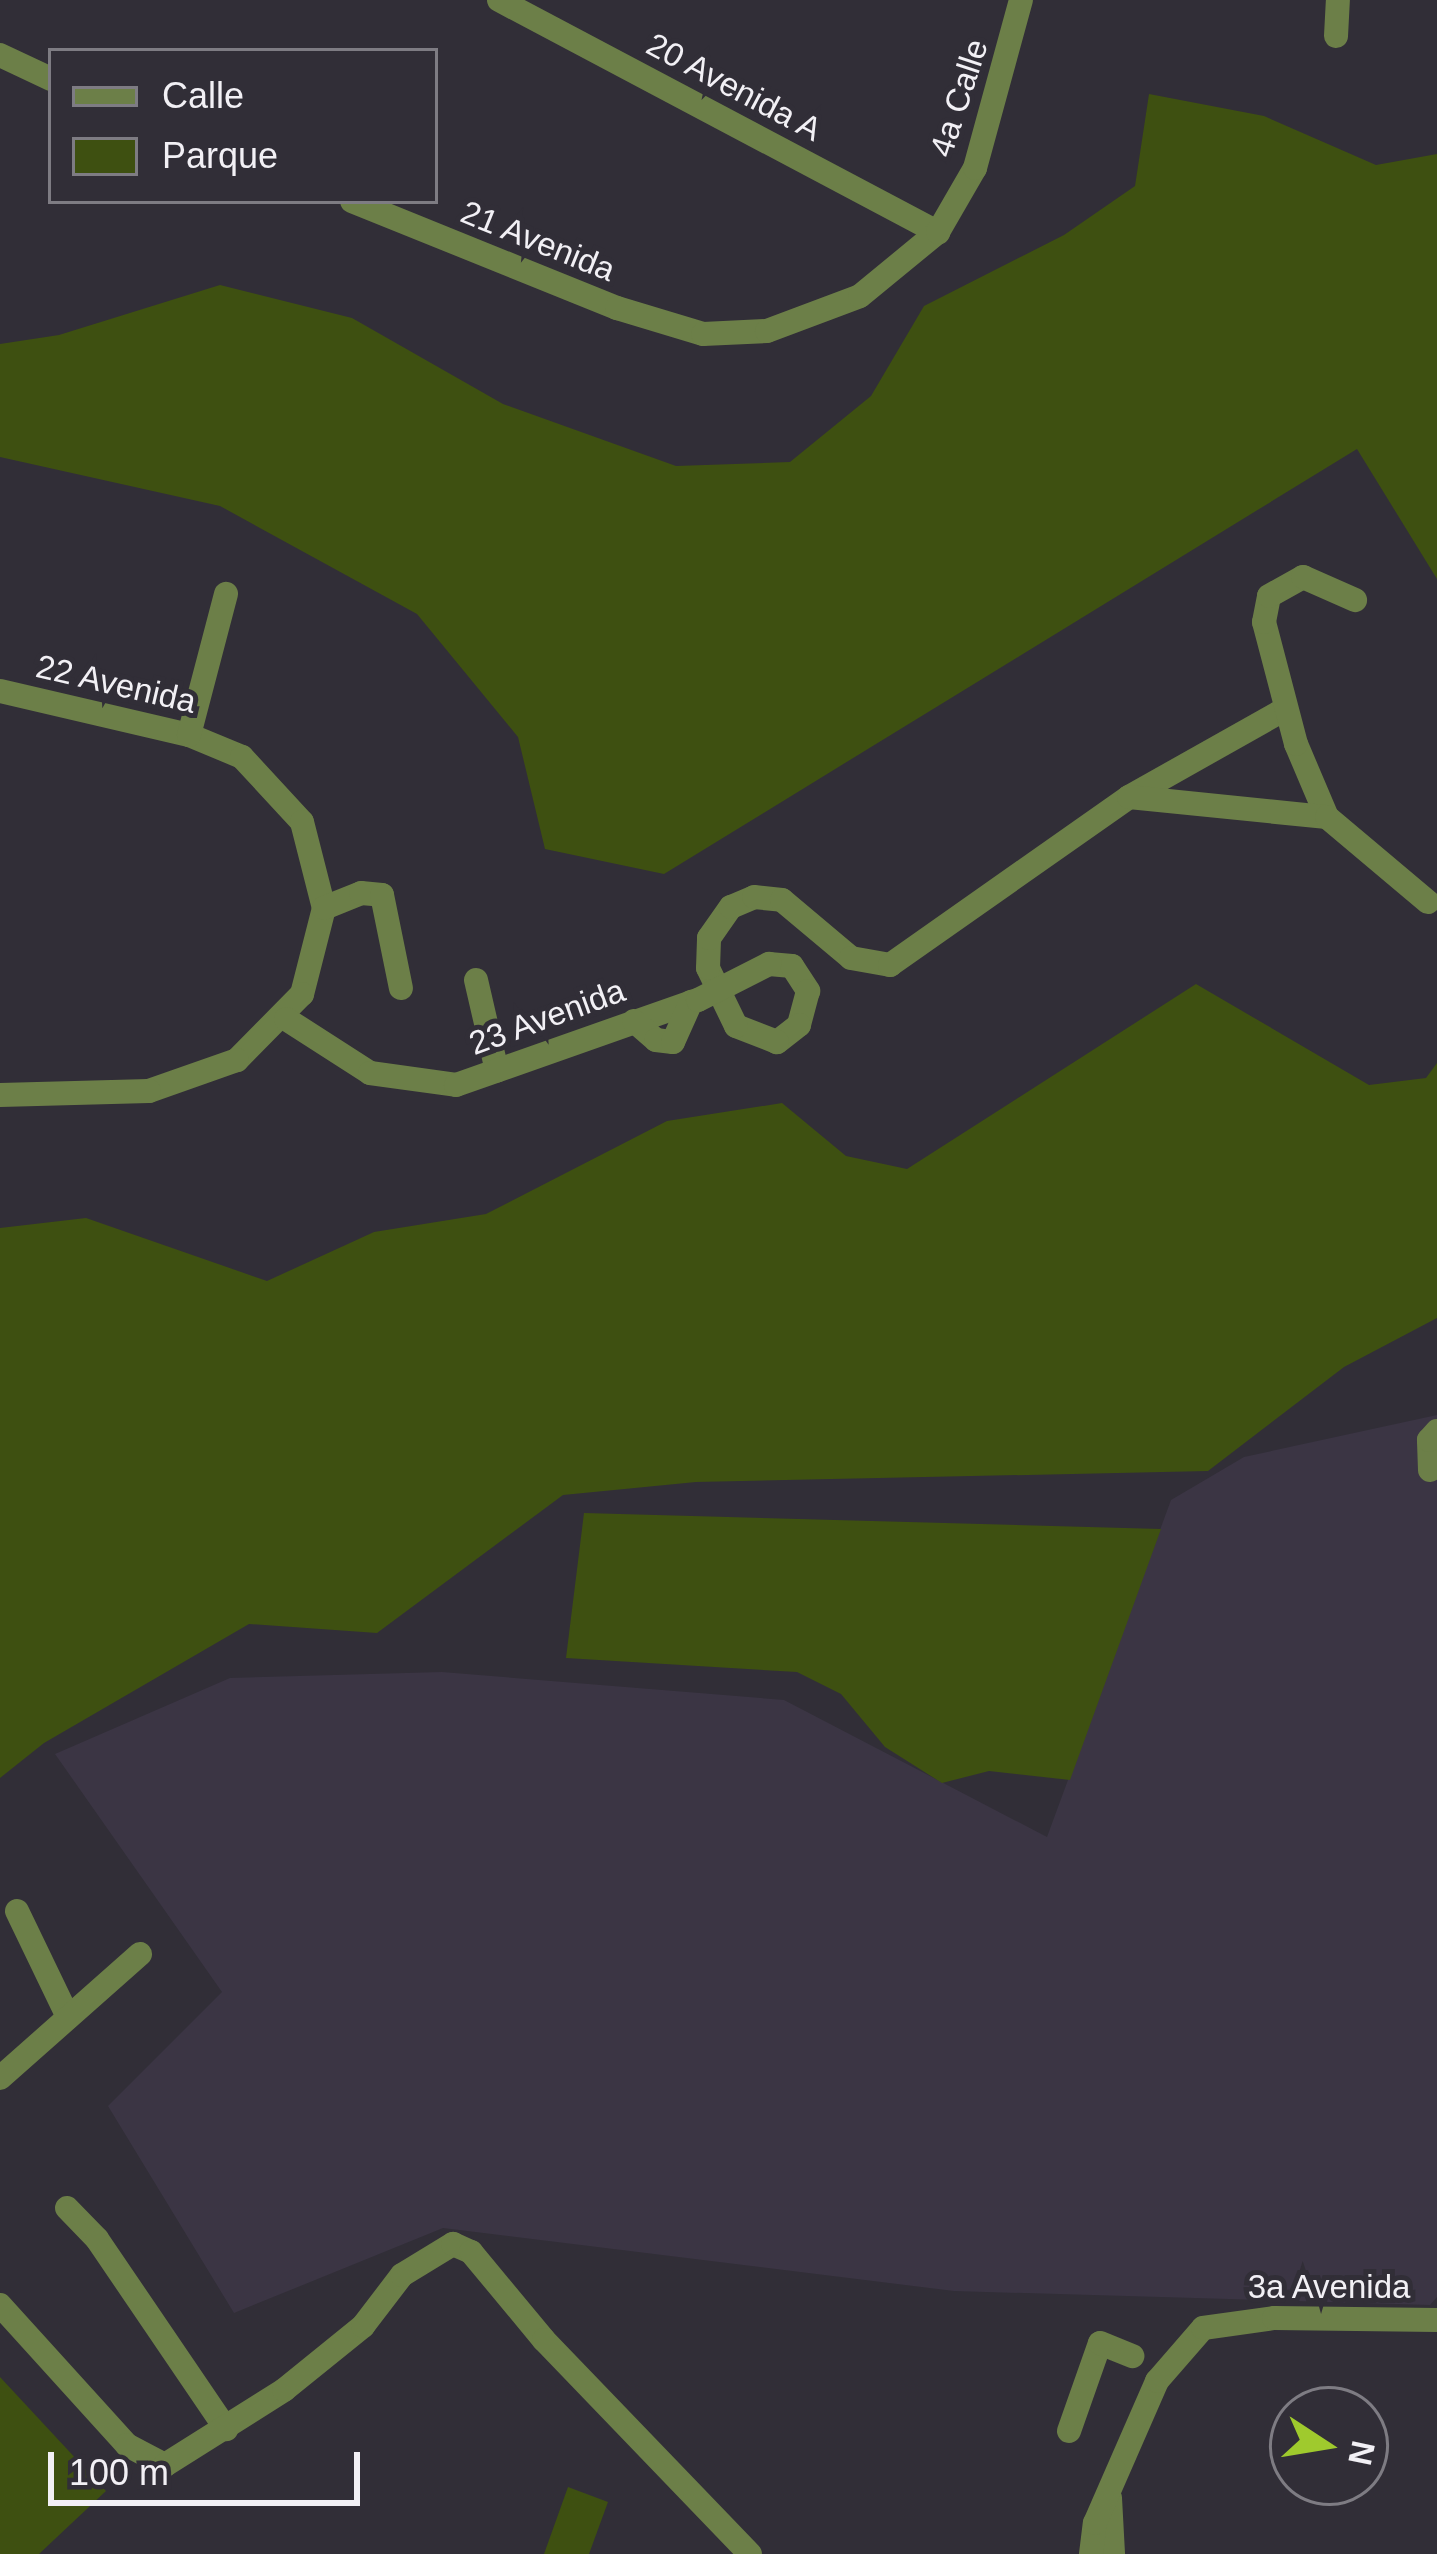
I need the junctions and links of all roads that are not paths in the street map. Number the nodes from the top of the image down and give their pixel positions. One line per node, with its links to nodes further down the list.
1 (500, 0): 8 (street, 20 Avenida A)
2 (1021, 0): 8 (street, 4a Calle)
3 (1338, 0): 4 (street)
4 (1336, 36)
5 (0, 56): 6 (street)
6 (48, 78)
7 (359, 204): 9 (street, 21 Avenida)
8 (938, 232): 9 (street, 4a Calle)
9 (703, 334)
10 (226, 594): 14 (street)
11 (1354, 600): 13 (street)
12 (0, 691): 14 (street, 22 Avenida)
13 (1286, 709): 15 (street, 23 Avenida); 16 (street)
14 (189, 735): 18 (street, 22 Avenida)
15 (1129, 797): 16 (street); 22 (street, 23 Avenida, bridge)
16 (1327, 817): 17 (street)
17 (1428, 902)
18 (324, 908): 20 (street); 21 (street)
19 (476, 980): 22 (street)
20 (401, 988)
21 (286, 1019): 22 (street, 23 Avenida); 23 (street)
22 (497, 1071)
23 (0, 1095)
24 (1437, 1431): 25 (street)
25 (1430, 1469)
26 (17, 1911): 28 (street)
27 (140, 1954): 28 (street)
28 (68, 2017): 29 (street)
29 (0, 2078)
30 (67, 2208): 34 (street)
31 (0, 2305): 34 (street)
32 (1437, 2320): 36 (street, 3a Avenida)
33 (1132, 2356): 35 (street)
34 (226, 2429): 37 (street)
35 (1069, 2431)
36 (1104, 2524): 38 (street); 39 (street)
37 (749, 2554)
38 (1091, 2554)
39 (1113, 2554)

